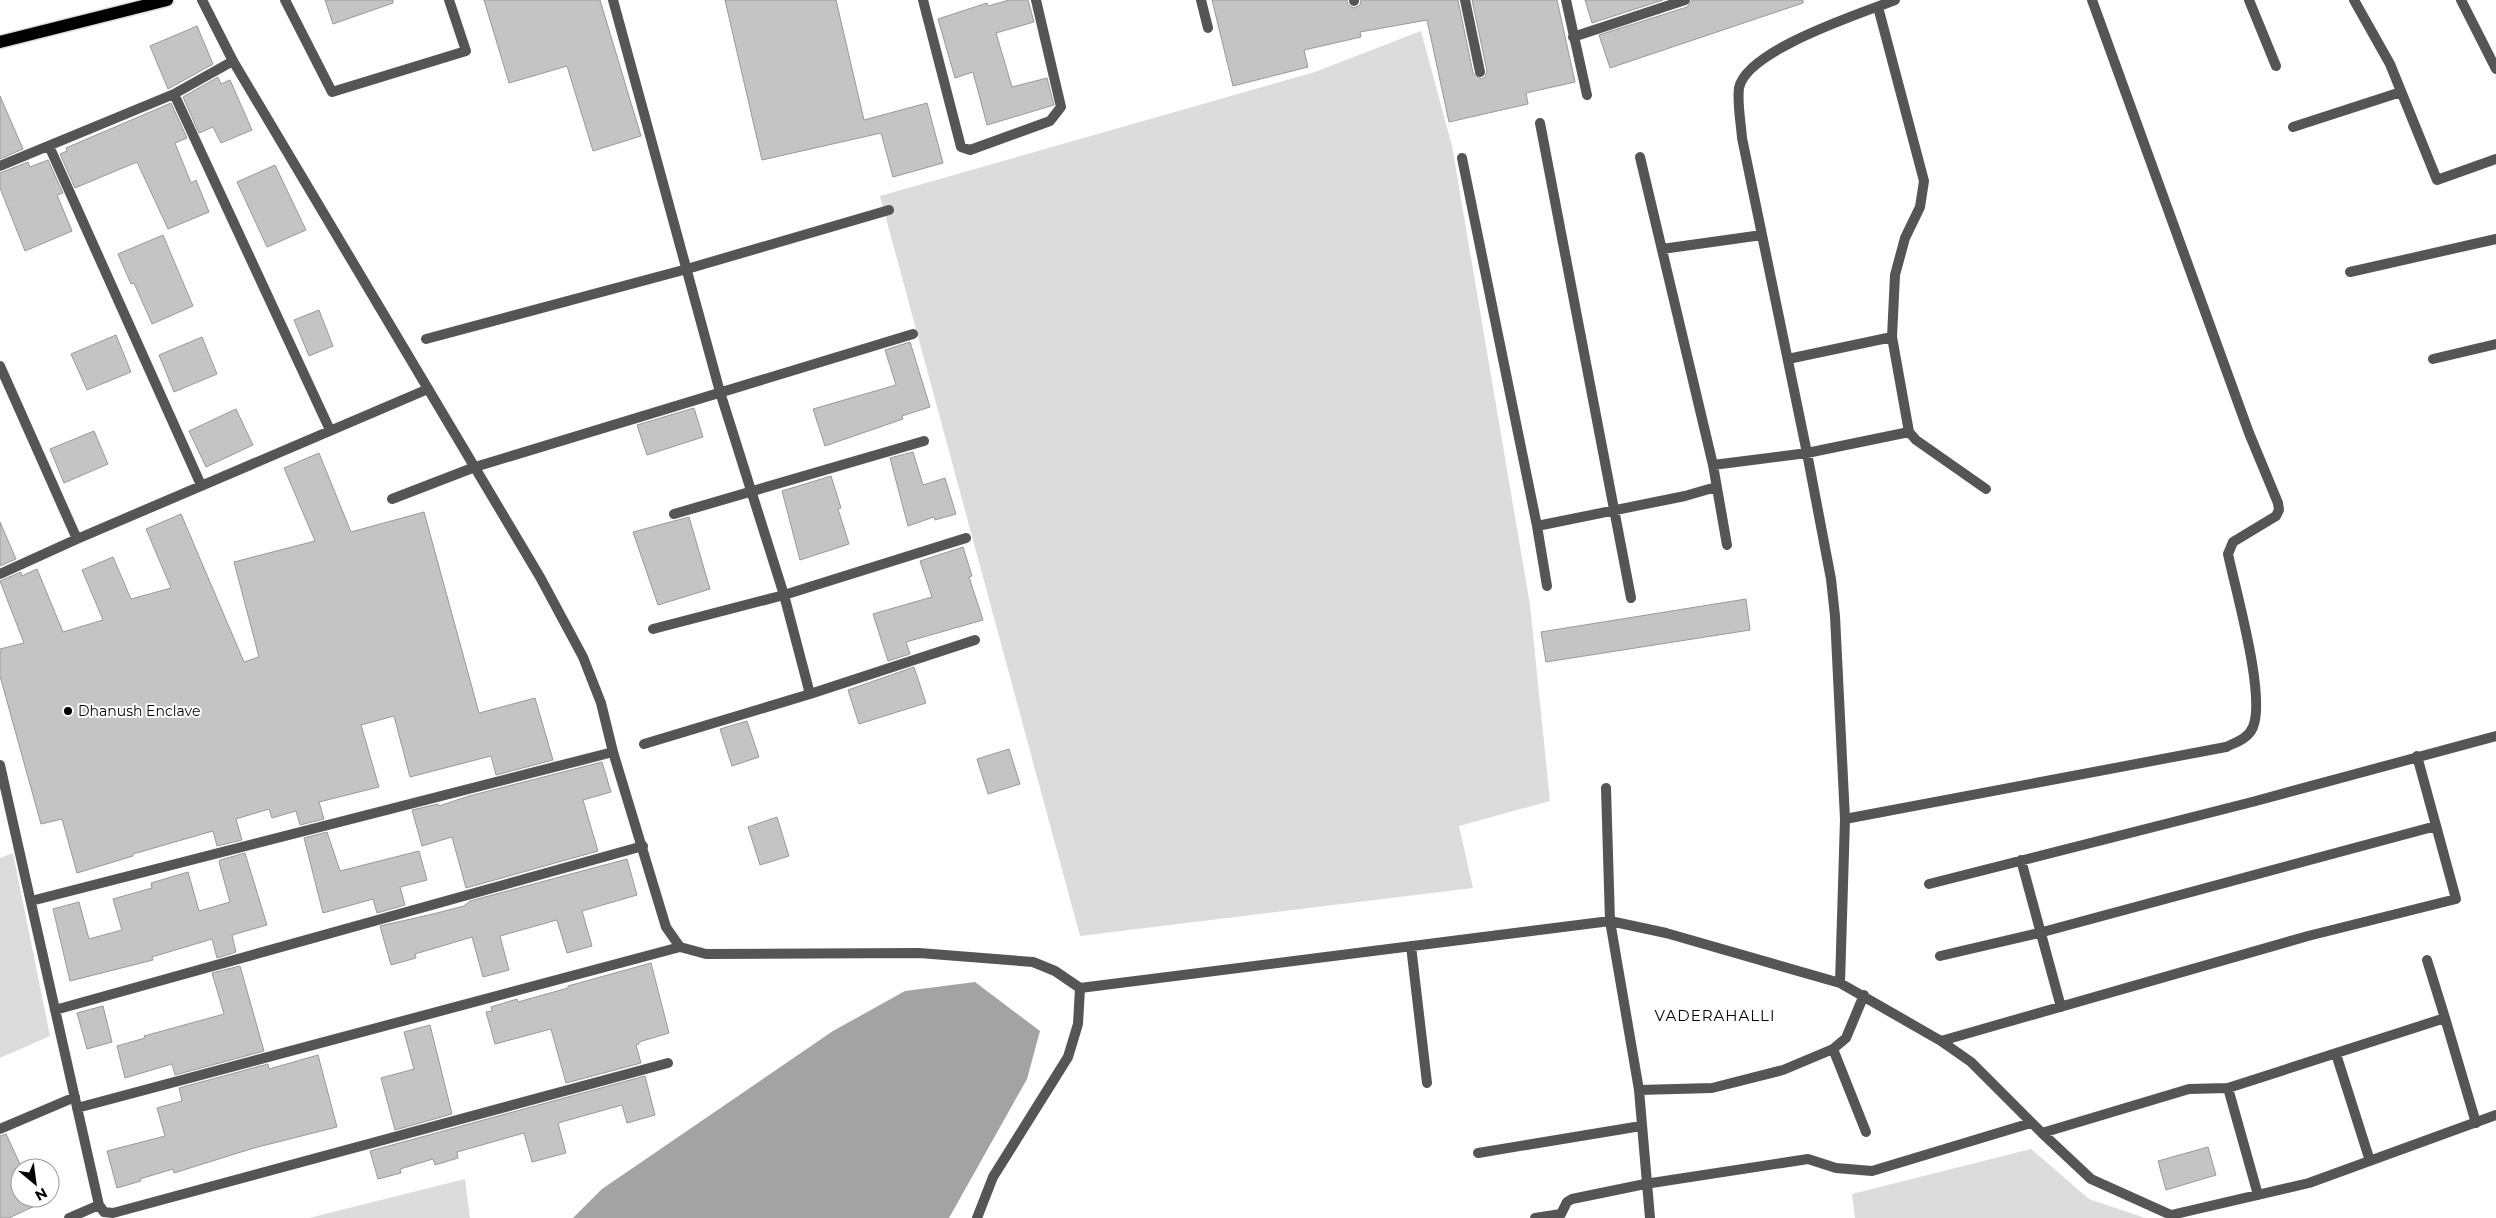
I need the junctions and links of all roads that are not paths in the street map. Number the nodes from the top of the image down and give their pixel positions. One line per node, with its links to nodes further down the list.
1 (167, 0): 20 (main road)
2 (202, 0): 21 (street)
3 (285, 0): 4 (street)
4 (449, 0)
5 (613, 0): 39 (street)
6 (923, 0): 7 (street)
7 (1036, 0)
8 (1201, 0): 18 (street)
9 (1465, 0): 24 (street)
10 (1566, 0): 19 (street)
11 (1685, 0): 19 (street)
12 (1895, 0): 17 (street)
13 (2092, 0): 81 (street)
14 (2249, 0): 22 (street)
15 (2354, 0): 25 (street)
16 (2461, 0): 23 (street)
17 (1878, 7): 36 (street); 42 (street)
18 (1208, 28)
19 (1573, 37): 27 (street)
20 (0, 42)
21 (233, 61): 26 (street); 48 (street)
22 (2276, 66)
23 (2496, 69)
24 (1480, 72)
25 (2401, 92): 29 (street); 33 (street)
26 (174, 94): 30 (street); 50 (street)
27 (1587, 95)
28 (1540, 122): 61 (street)
29 (2293, 127)
30 (48, 146): 34 (street); 56 (street)
31 (1640, 157): 38 (street)
32 (1462, 158): 63 (street)
33 (2496, 159)
34 (0, 166)
35 (888, 210): 39 (street)
36 (1762, 235): 38 (street); 45 (street)
37 (2496, 239): 40 (street)
38 (1662, 249): 54 (street)
39 (687, 269): 43 (street); 49 (street)
40 (2350, 272)
41 (914, 334): 49 (street)
42 (1892, 337): 45 (street); 51 (street)
43 (426, 339)
44 (2496, 344): 46 (street)
45 (1788, 359): 53 (street)
46 (2433, 359)
47 (0, 366): 64 (street)
48 (428, 389): 50 (street); 55 (street)
49 (720, 392): 55 (street); 59 (street)
50 (330, 430): 56 (street)
51 (1909, 432): 53 (street); 58 (street)
52 (924, 441): 59 (street)
53 (1807, 452): 54 (street); 81 (street)
54 (1713, 465): 57 (street)
55 (475, 467): 60 (street); 76 (street)
56 (201, 485): 64 (street)
57 (1716, 486): 61 (street); 66 (street)
58 (1986, 489)
59 (752, 492): 62 (street); 69 (street)
60 (392, 499)
61 (1616, 510): 63 (street); 70 (street)
62 (674, 514)
63 (1537, 526): 68 (street)
64 (77, 538): 67 (street)
65 (966, 538): 69 (street)
66 (1727, 545)
67 (0, 574)
68 (1547, 586)
69 (784, 595): 71 (street); 73 (street)
70 (1631, 598)
71 (653, 629)
72 (974, 640): 73 (street)
73 (810, 694): 75 (street)
74 (2496, 736): 77 (street)
75 (644, 744)
76 (613, 752): 83 (street); 86 (street)
77 (2417, 756): 82 (street); 84 (street)
78 (0, 765): 80 (street)
79 (1606, 788): 87 (street)
80 (4, 806): 86 (street)
81 (1844, 819): 93 (street)
82 (2436, 826): 88 (street); 96 (street)
83 (643, 846): 90 (street); 97 (street)
84 (2021, 860): 85 (street); 88 (street)
85 (1929, 884)
86 (31, 901): 97 (street)
87 (1610, 922): 89 (street); 93 (street); 105 (street)
88 (2039, 933): 91 (street); 96 (street)
89 (1412, 946): 94 (street); 103 (street)
90 (680, 948): 94 (street); 107 (street)
91 (1940, 956)
92 (2427, 960): 98 (street)
93 (1840, 983): 95 (street)
94 (1080, 988): 122 (street)
95 (1864, 995): 99 (street); 100 (street)
96 (2060, 1007): 99 (street)
97 (55, 1010): 106 (street)
98 (2445, 1018): 101 (street); 110 (street)
99 (1941, 1041): 109 (street)
100 (1833, 1049): 105 (street); 113 (street)
101 (2336, 1054): 104 (street); 116 (street)
102 (668, 1063): 119 (street)
103 (1426, 1084)
104 (2228, 1088): 114 (street); 118 (street)
105 (1639, 1090): 111 (street)
106 (75, 1097): 107 (street); 112 (street)
107 (77, 1108): 119 (street)
108 (2496, 1115): 110 (street)
109 (2031, 1123): 114 (street); 117 (street)
110 (2476, 1123): 116 (street)
111 (1641, 1126): 115 (street); 117 (street)
112 (0, 1129)
113 (1866, 1132)
114 (2042, 1134): 120 (street)
115 (1478, 1153)
116 (2370, 1161): 118 (street)
117 (1645, 1184): 123 (street); 124 (street)
118 (2258, 1195): 120 (street)
119 (99, 1205): 121 (street)
120 (2171, 1216)
121 (69, 1218)
122 (977, 1218)
123 (1535, 1218)
124 (1650, 1218)

